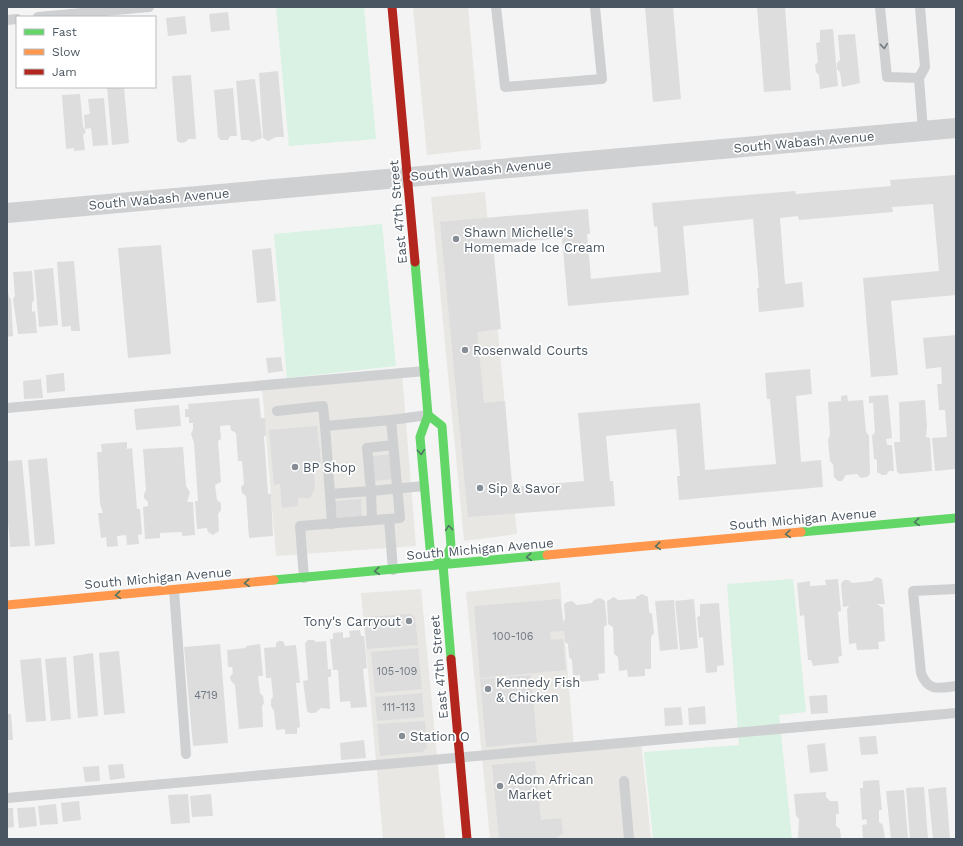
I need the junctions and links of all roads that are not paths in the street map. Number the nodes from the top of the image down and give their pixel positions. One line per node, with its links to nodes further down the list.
1 (149, 7): 7 (lane)
2 (392, 7): 11 (main road, East 47th Street)
3 (496, 7): 4 (lane)
4 (595, 7)
5 (880, 7): 8 (lane, one-way to 8)
6 (920, 7): 8 (lane)
7 (49, 16)
8 (919, 78): 10 (lane)
9 (956, 128): 10 (street, South Wabash Avenue)
10 (924, 131): 11 (street, South Wabash Avenue)
11 (408, 177): 12 (street, South Wabash Avenue); 13 (main road, East 47th Street)
12 (7, 213)
13 (425, 371): 14 (lane); 16 (main road, East 47th Street)
14 (7, 408)
15 (277, 411): 18 (lane)
16 (428, 415): 17 (lane); 20 (main road, East 47th Street, one-way to 20); 28 (main road, East 47th Street, one-way to 16)
17 (391, 420): 18 (lane); 19 (lane)
18 (325, 426): 23 (lane)
19 (393, 445): 21 (lane); 22 (lane)
20 (424, 486): 21 (lane); 28 (main road, East 47th Street)
21 (397, 488): 22 (lane); 25 (lane)
22 (371, 491): 23 (lane); 26 (lane)
23 (330, 494): 27 (lane)
24 (956, 518): 28 (main road, South Michigan Avenue, one-way to 28)
25 (389, 519): 26 (lane); 29 (lane)
26 (372, 520): 27 (lane)
27 (332, 524): 30 (lane)
28 (443, 565): 29 (main road, South Michigan Avenue); 37 (main road, East 47th Street)
29 (393, 570): 30 (main road, South Michigan Avenue, one-way to 30)
30 (304, 578): 32 (main road, South Michigan Avenue, one-way to 32)
31 (956, 589): 34 (lane)
32 (174, 590): 33 (main road, South Michigan Avenue, one-way to 33); 36 (lane)
33 (7, 605)
34 (956, 686)
35 (956, 713): 37 (lane)
36 (186, 754)
37 (460, 756): 39 (lane); 40 (main road, East 47th Street)
38 (624, 781): 41 (lane)
39 (7, 798)
40 (467, 839)
41 (630, 839)

